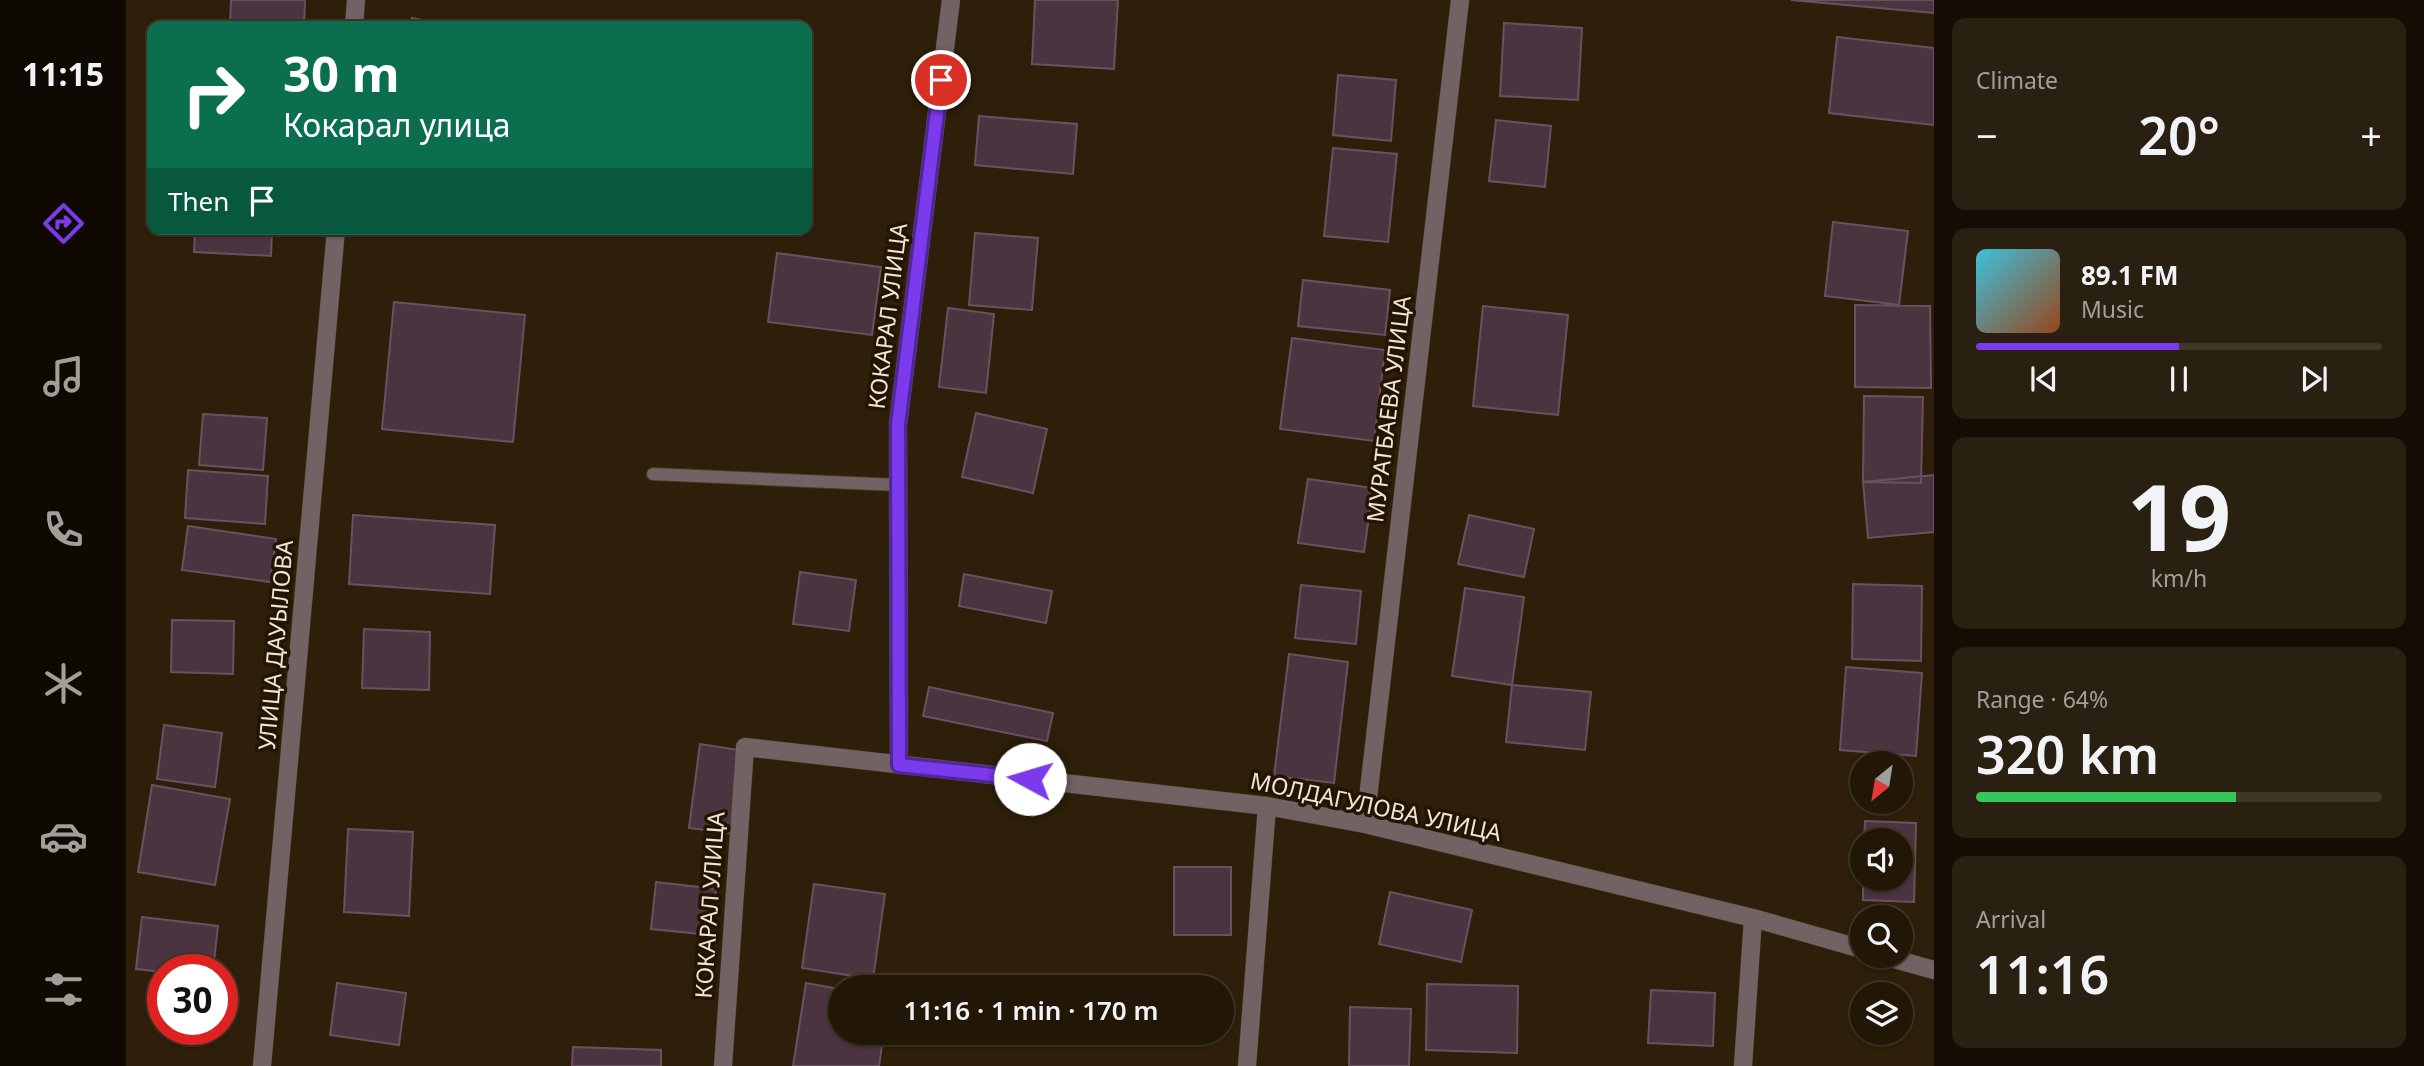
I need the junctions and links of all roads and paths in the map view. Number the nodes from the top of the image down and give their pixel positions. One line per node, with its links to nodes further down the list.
1 (356, 0): 4 (street)
2 (951, 0): 7 (street, КОКАРАЛ УЛИЦА)
3 (1460, 0): 11 (street, МУРАТБАЕВА УЛИЦА)
4 (354, 21)
5 (335, 235): 16 (street, УЛИЦА ДАУЫЛОВА)
6 (653, 474): 7 (lane)
7 (898, 485): 9 (street, КОКАРАЛ УЛИЦА)
8 (745, 747): 9 (street, МОЛДАГУЛОВА УЛИЦА); 17 (street, КОКАРАЛ УЛИЦА)
9 (899, 765): 10 (street, МОЛДАГУЛОВА УЛИЦА)
10 (1267, 806): 11 (street, МОЛДАГУЛОВА УЛИЦА); 18 (street)
11 (1365, 824): 12 (street, МОЛДАГУЛОВА УЛИЦА)
12 (1753, 918): 13 (street, МОЛДАГУЛОВА УЛИЦА); 19 (street)
13 (1850, 946)
14 (1913, 964): 15 (street)
15 (1934, 970)
16 (262, 1066)
17 (723, 1066)
18 (1247, 1066)
19 (1743, 1066)

